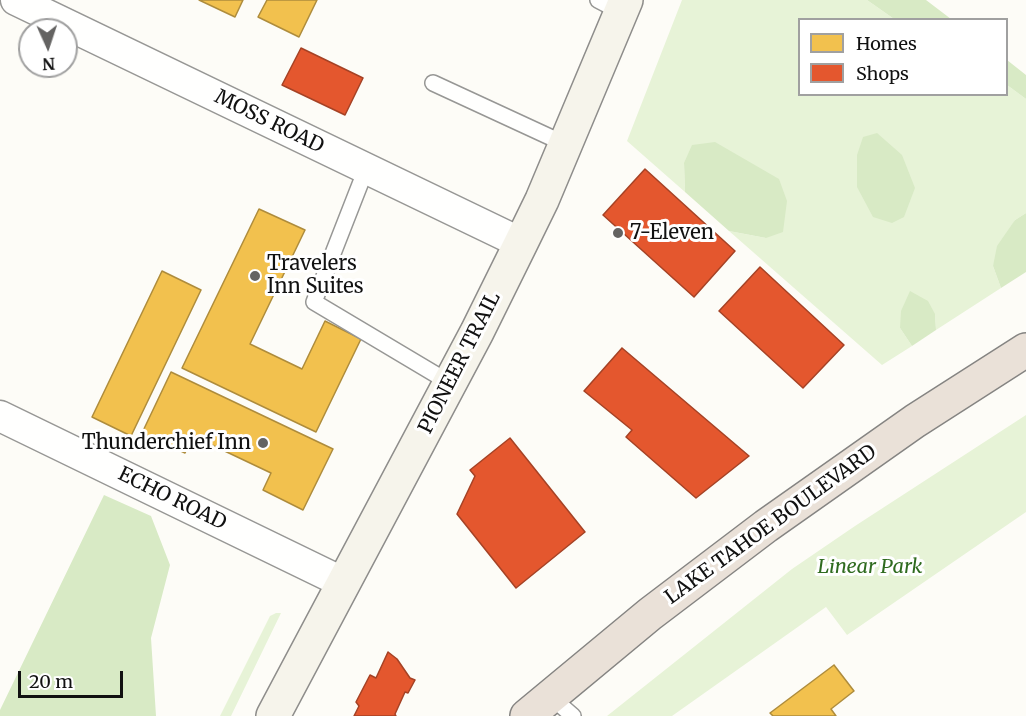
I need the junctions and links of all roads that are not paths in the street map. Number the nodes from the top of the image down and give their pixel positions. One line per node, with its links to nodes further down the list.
1 (16, 0): 5 (street, MOSS ROAD)
2 (615, 4): 4 (main road, PIONEER TRAIL)
3 (433, 83): 4 (lane)
4 (565, 144): 6 (main road, PIONEER TRAIL)
5 (366, 169): 6 (street, MOSS ROAD); 8 (lane)
6 (521, 243): 8 (main road, PIONEER TRAIL)
7 (1026, 350): 11 (highway, LAKE TAHOE BOULEVARD)
8 (450, 383): 10 (main road, PIONEER TRAIL)
9 (0, 416): 10 (street, ECHO ROAD)
10 (344, 583): 12 (main road, PIONEER TRAIL)
11 (550, 709)
12 (273, 716)

